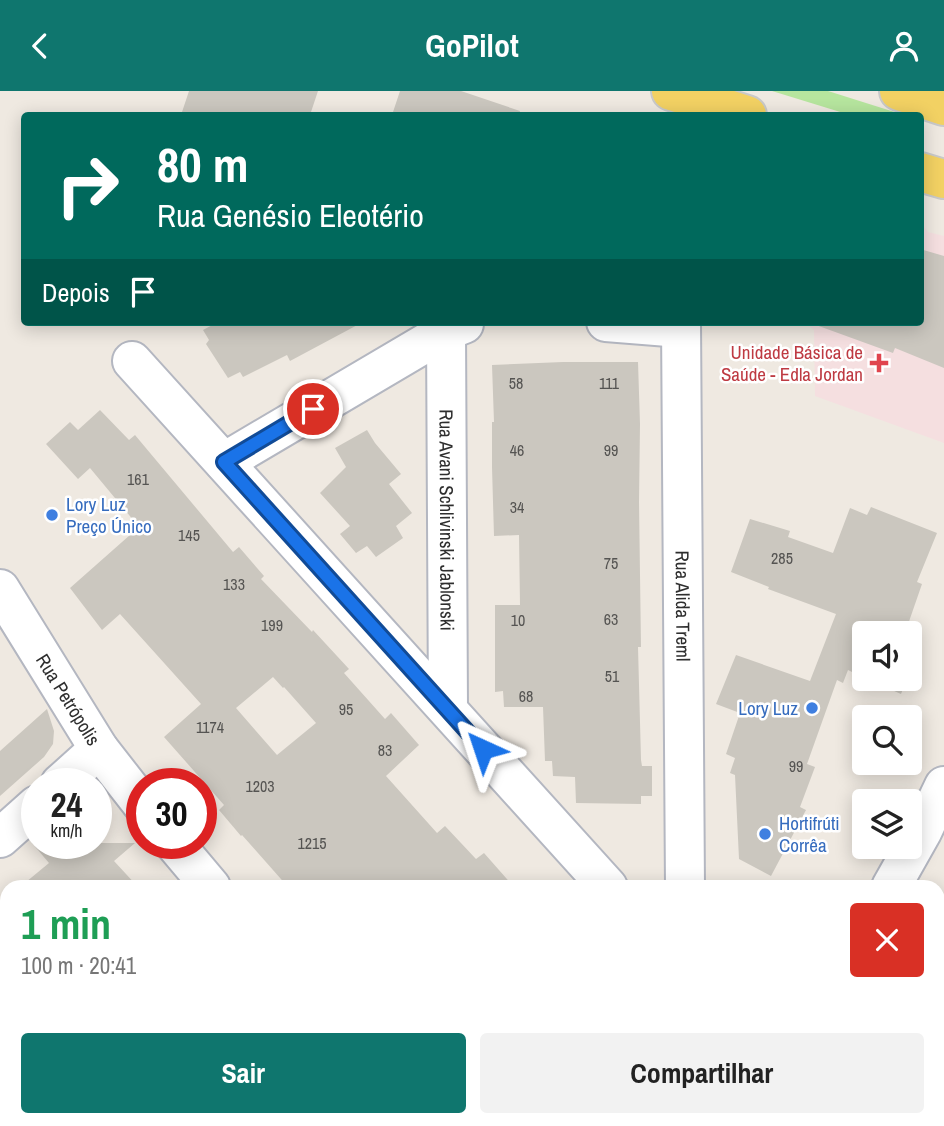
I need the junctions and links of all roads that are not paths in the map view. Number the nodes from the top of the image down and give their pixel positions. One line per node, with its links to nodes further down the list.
1 (899, 91): 3 (main road)
2 (677, 100): 4 (main road)
3 (944, 106)
4 (733, 112)
5 (924, 173): 6 (main road)
6 (944, 179)
7 (458, 326): 10 (street); 12 (street, Rua Avani Schlivinski Jablonski)
8 (681, 326): 23 (street, Rua Alida Treml)
9 (132, 361): 10 (street)
10 (224, 462): 12 (street)
11 (0, 589): 13 (street, Rua Petrópolis)
12 (448, 709): 22 (street)
13 (99, 749): 14 (street); 15 (street, Rua Petrópolis)
14 (78, 768)
15 (126, 784)
16 (944, 786): 18 (street)
17 (21, 819): 19 (street)
18 (933, 836): 24 (street)
19 (0, 838)
20 (187, 859): 21 (street)
21 (205, 880)
22 (602, 880)
23 (685, 880)
24 (897, 880)

